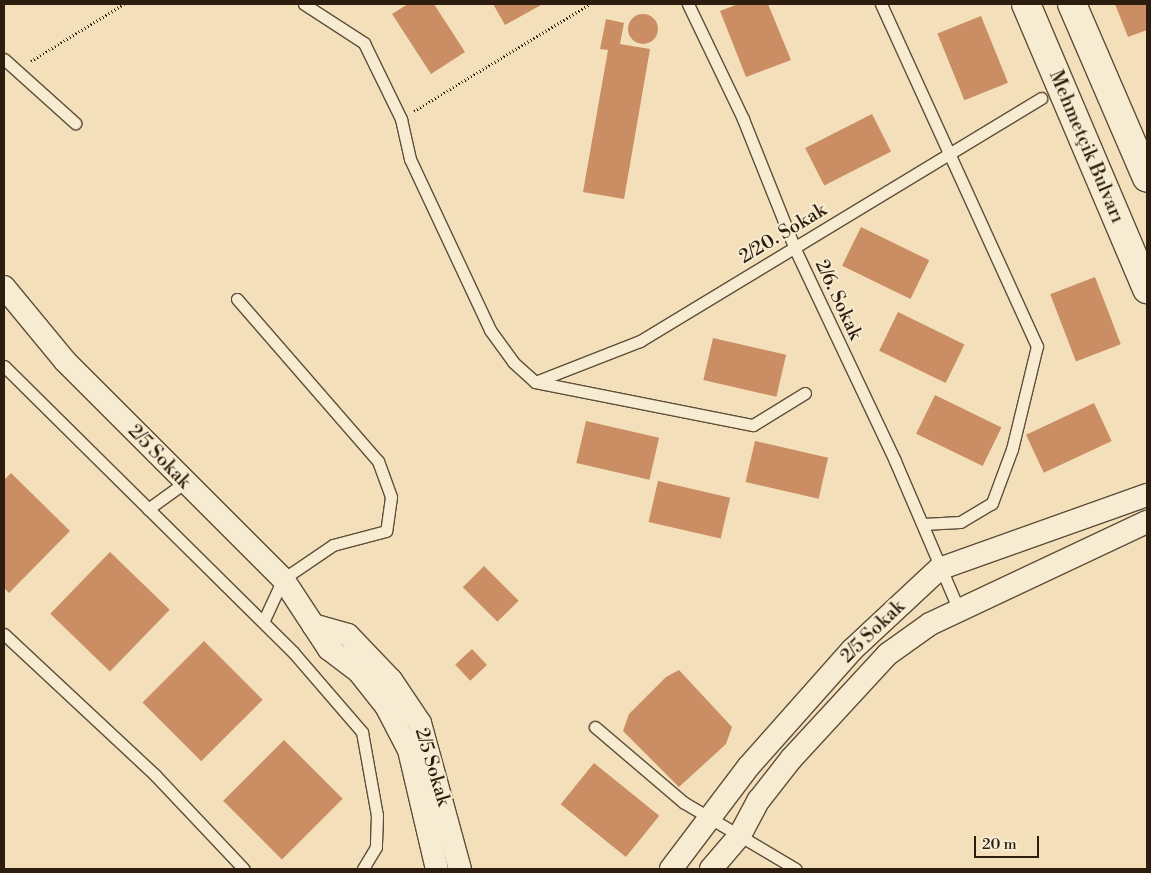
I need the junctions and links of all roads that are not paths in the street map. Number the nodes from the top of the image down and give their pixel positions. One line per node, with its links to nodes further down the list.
1 (304, 4): 16 (lane)
2 (688, 4): 11 (lane, 2/6. Sokak)
3 (881, 4): 9 (lane)
4 (1026, 4): 13 (main road, Mehmetçik Bulvarı)
5 (1072, 4): 10 (main road)
6 (4, 59): 8 (lane)
7 (1041, 98): 9 (lane, 2/20. Sokak)
8 (75, 123)
9 (950, 152): 11 (lane, 2/20. Sokak); 22 (lane)
10 (1147, 178)
11 (795, 249): 16 (lane, 2/20. Sokak); 22 (lane, 2/6. Sokak)
12 (4, 287): 18 (street, 2/5 Sokak)
13 (1147, 289)
14 (237, 299): 24 (lane)
15 (4, 366): 20 (lane)
16 (535, 382): 17 (lane)
17 (805, 393)
18 (184, 483): 20 (lane); 24 (street, 2/5 Sokak)
19 (1147, 495): 23 (street, 2/5 Sokak)
20 (148, 509): 26 (lane)
21 (1147, 522): 25 (street, 2/5 Sokak)
22 (923, 524): 23 (lane, 2/6. Sokak)
23 (939, 569): 25 (lane, 2/6. Sokak); 30 (street, 2/5 Sokak)
24 (283, 579): 26 (lane); 27 (street, 2/5 Sokak)
25 (959, 610): 31 (street, 2/5 Sokak)
26 (263, 622): 33 (lane)
27 (313, 625): 34 (street, 2/5 Sokak); 35 (street, 2/5 Sokak)
28 (4, 634): 32 (lane)
29 (595, 727): 30 (lane)
30 (709, 817): 31 (lane); 36 (street, 2/5 Sokak)
31 (740, 835): 37 (street, 2/5 Sokak); 38 (lane)
32 (244, 869)
33 (363, 869)
34 (437, 869)
35 (460, 869)
36 (671, 869)
37 (711, 869)
38 (796, 869)

